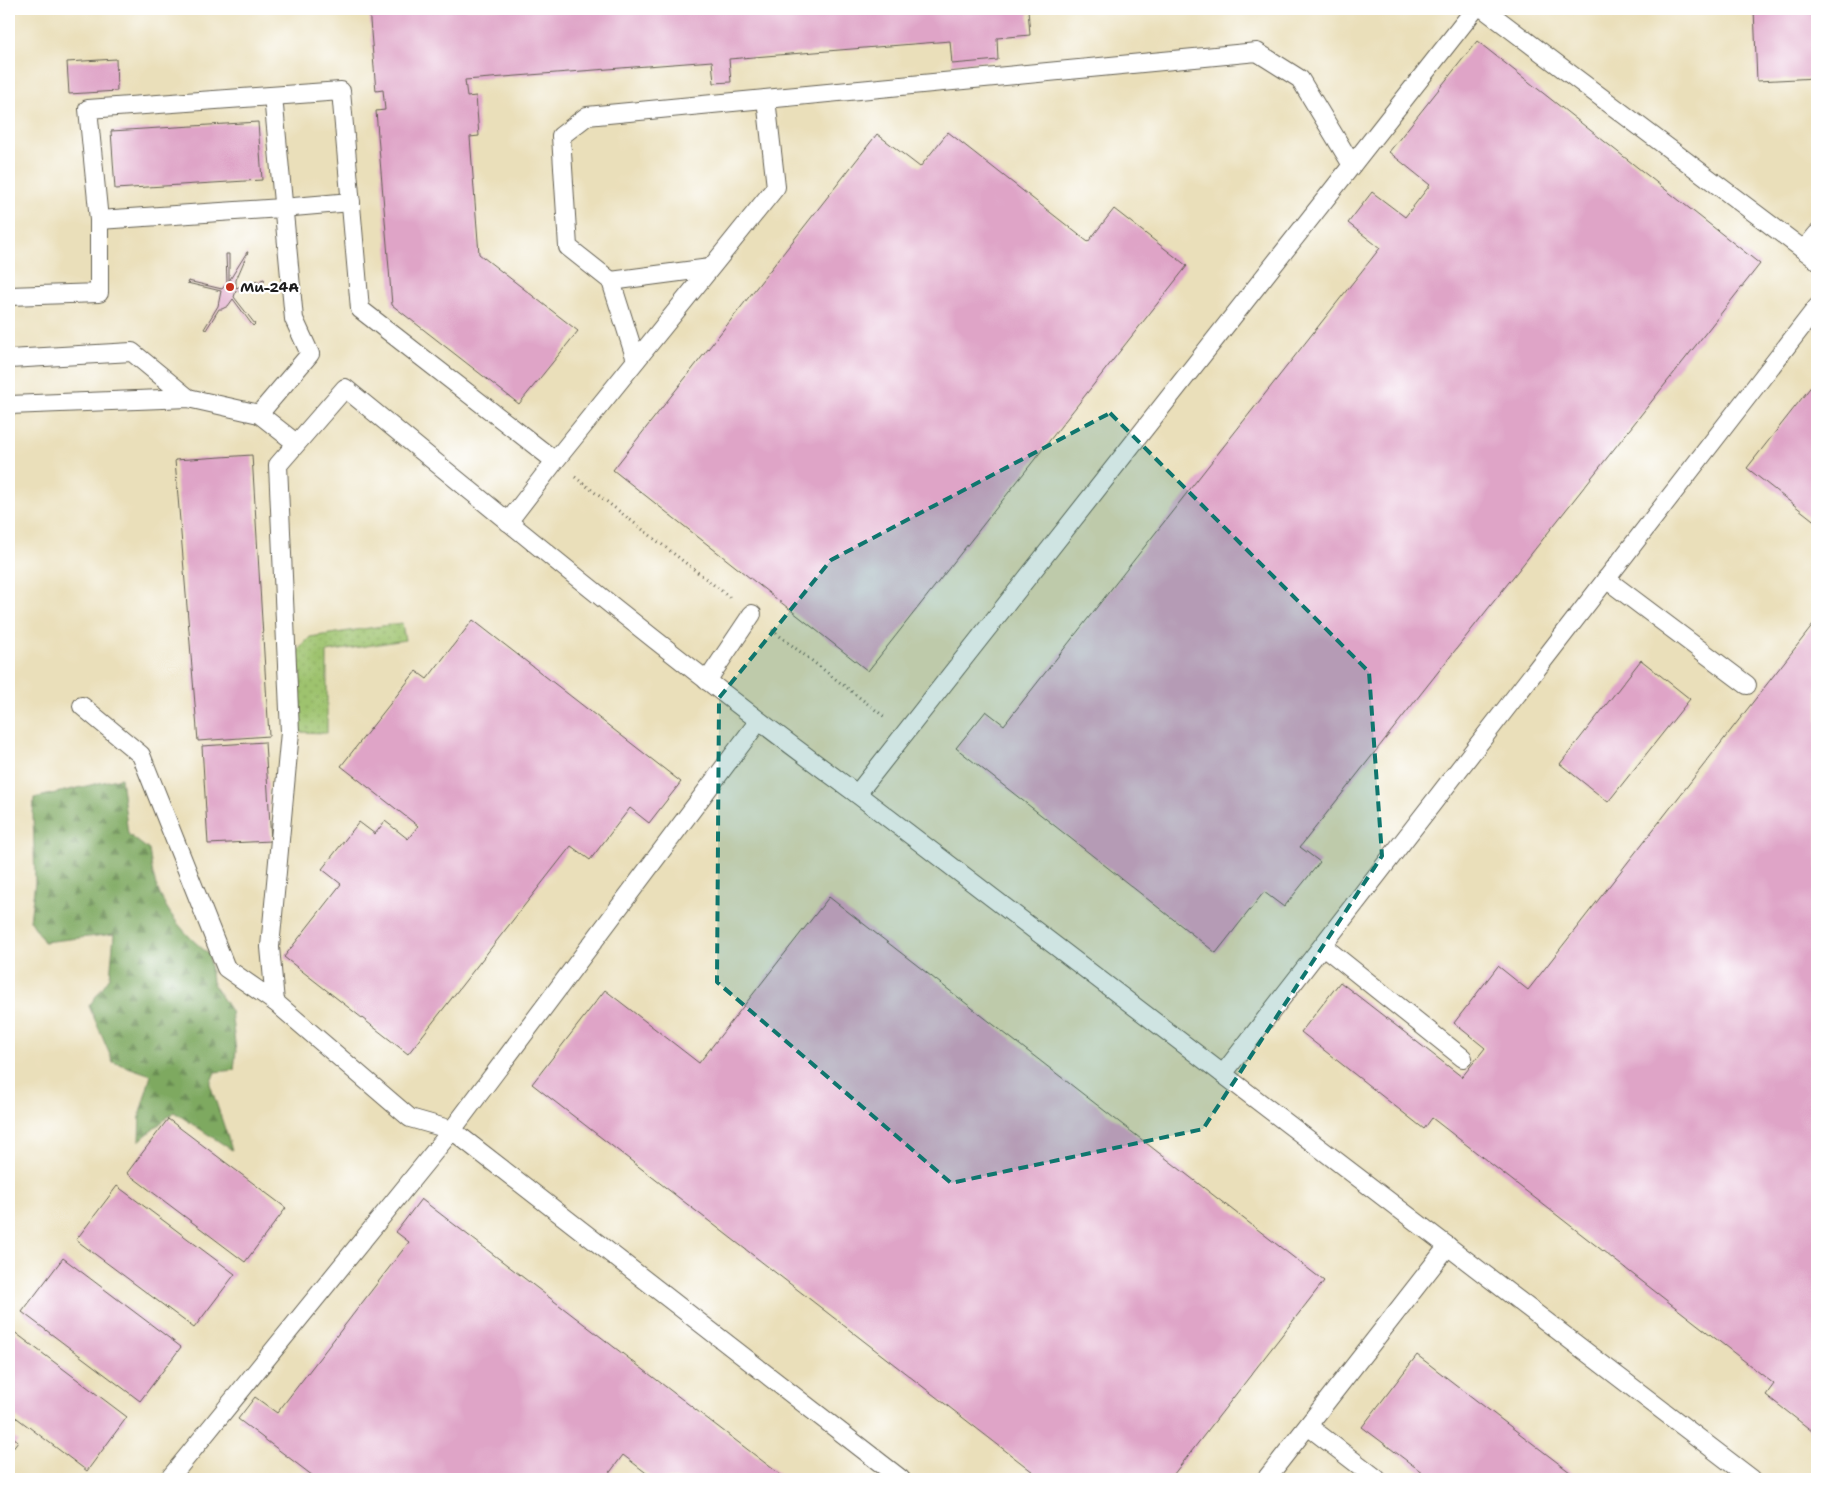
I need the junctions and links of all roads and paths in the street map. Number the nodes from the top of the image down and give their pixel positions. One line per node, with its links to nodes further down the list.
1 (1475, 9): 5 (lane)
2 (1484, 9): 10 (lane)
3 (273, 96): 6 (lane); 7 (lane); 8 (lane)
4 (766, 99): 5 (lane); 11 (lane); 12 (lane)
5 (1352, 165): 29 (lane)
6 (351, 202): 7 (lane); 21 (lane)
7 (282, 208): 8 (lane); 19 (lane)
8 (99, 220): 13 (lane)
9 (1817, 234): 10 (lane)
10 (1811, 255)
11 (710, 268): 12 (lane); 16 (lane)
12 (610, 281): 16 (lane)
13 (9, 296)
14 (1817, 307): 23 (lane)
15 (9, 359): 17 (lane)
16 (636, 360): 21 (lane)
17 (188, 398): 18 (lane); 19 (lane)
18 (9, 405)
19 (259, 414): 20 (lane)
20 (296, 443): 22 (lane); 31 (lane)
21 (554, 461): 22 (lane)
22 (508, 522): 25 (lane)
23 (1606, 580): 26 (lane); 30 (lane)
24 (752, 614): 25 (lane)
25 (707, 681): 28 (lane)
26 (1747, 686)
27 (82, 706): 31 (lane)
28 (758, 722): 29 (lane); 34 (lane)
29 (857, 794): 33 (lane)
30 (1323, 946): 32 (lane); 33 (lane)
31 (275, 1002): 34 (lane)
32 (1464, 1058)
33 (1223, 1074): 35 (lane)
34 (452, 1130): 37 (lane); 38 (lane)
35 (1448, 1246): 36 (lane); 41 (lane)
36 (1308, 1426): 39 (lane); 40 (lane)
37 (169, 1479)
38 (901, 1479)
39 (1266, 1479)
40 (1377, 1479)
41 (1752, 1479)

